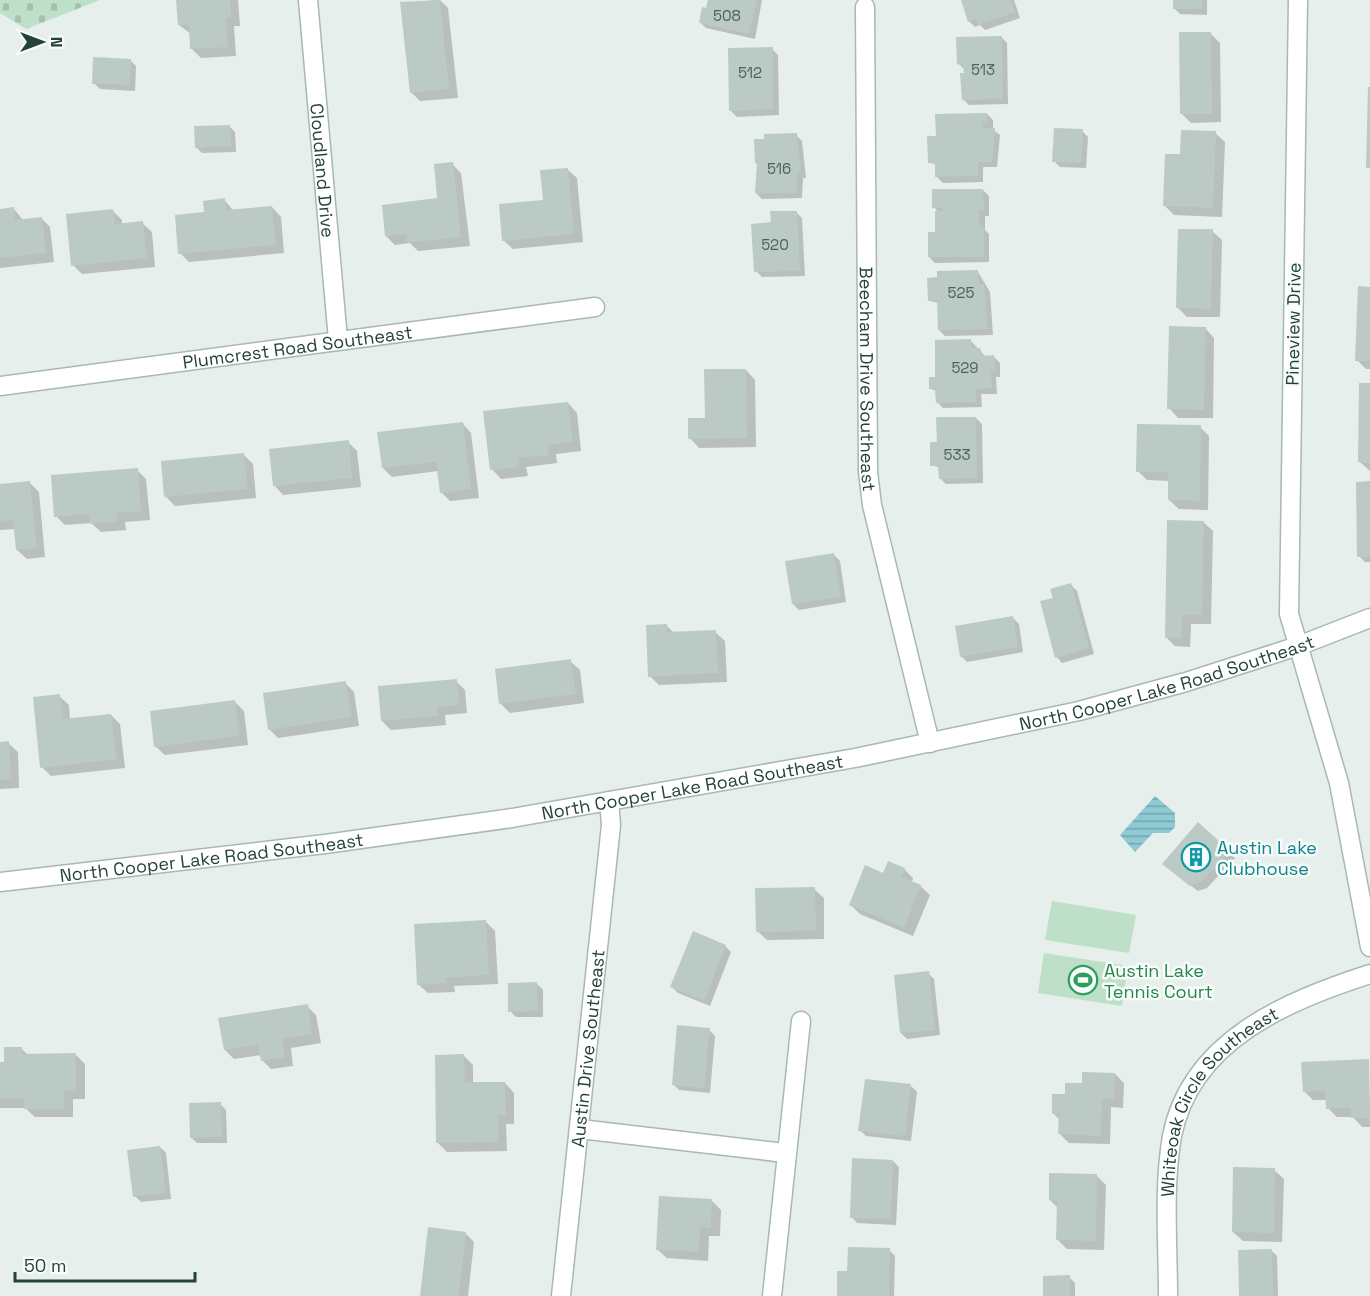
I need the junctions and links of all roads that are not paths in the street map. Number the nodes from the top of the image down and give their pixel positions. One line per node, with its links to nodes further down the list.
1 (308, 0): 5 (street, Cloudland Drive)
2 (1298, 0): 8 (street, Pineview Drive)
3 (865, 7): 9 (street, Beecham Drive Southeast)
4 (595, 307): 5 (street, Plumcrest Road Southeast)
5 (338, 340): 6 (street, Plumcrest Road Southeast)
6 (0, 386)
7 (1370, 618): 8 (street, North Cooper Lake Road Southeast)
8 (1298, 646): 9 (street, North Cooper Lake Road Southeast); 12 (street, Pineview Drive)
9 (930, 743): 10 (street, North Cooper Lake Road Southeast)
10 (609, 801): 11 (street, North Cooper Lake Road Southeast); 15 (street, Austin Drive Southeast)
11 (0, 882)
12 (1370, 947)
13 (1370, 974): 19 (street, Whiteoak Circle Southeast)
14 (801, 1022): 16 (street)
15 (580, 1129): 16 (street); 17 (street, Austin Drive Southeast)
16 (785, 1153): 18 (street)
17 (561, 1296)
18 (772, 1296)
19 (1168, 1296)

